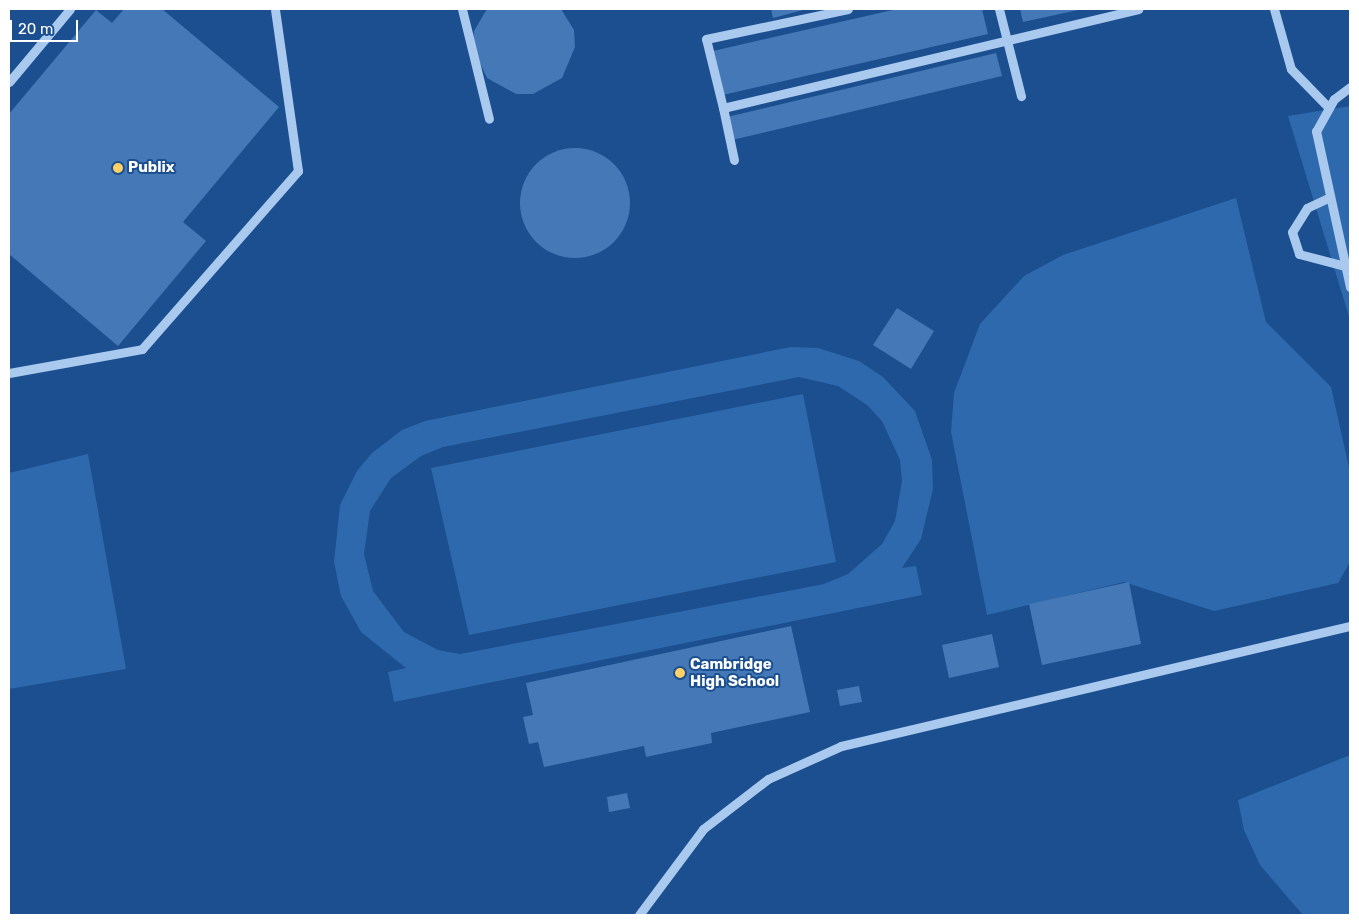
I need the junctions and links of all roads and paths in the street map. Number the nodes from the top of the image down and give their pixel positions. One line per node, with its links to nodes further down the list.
1 (70, 9): 9 (lane)
2 (276, 9): 19 (lane)
3 (462, 9): 14 (lane)
4 (848, 9): 12 (lane)
5 (999, 9): 8 (lane)
6 (1138, 9): 8 (lane)
7 (1274, 9): 13 (lane)
8 (1007, 39): 11 (lane); 12 (lane)
9 (9, 82)
10 (1350, 87): 13 (lane)
11 (1021, 96)
12 (723, 108): 15 (lane)
13 (1330, 108): 16 (lane)
14 (489, 119)
15 (734, 160)
16 (1328, 198): 17 (lane); 17 (lane)
17 (1345, 266): 18 (lane)
18 (1350, 287)
19 (9, 372)
20 (1350, 626): 21 (lane)
21 (639, 915)

